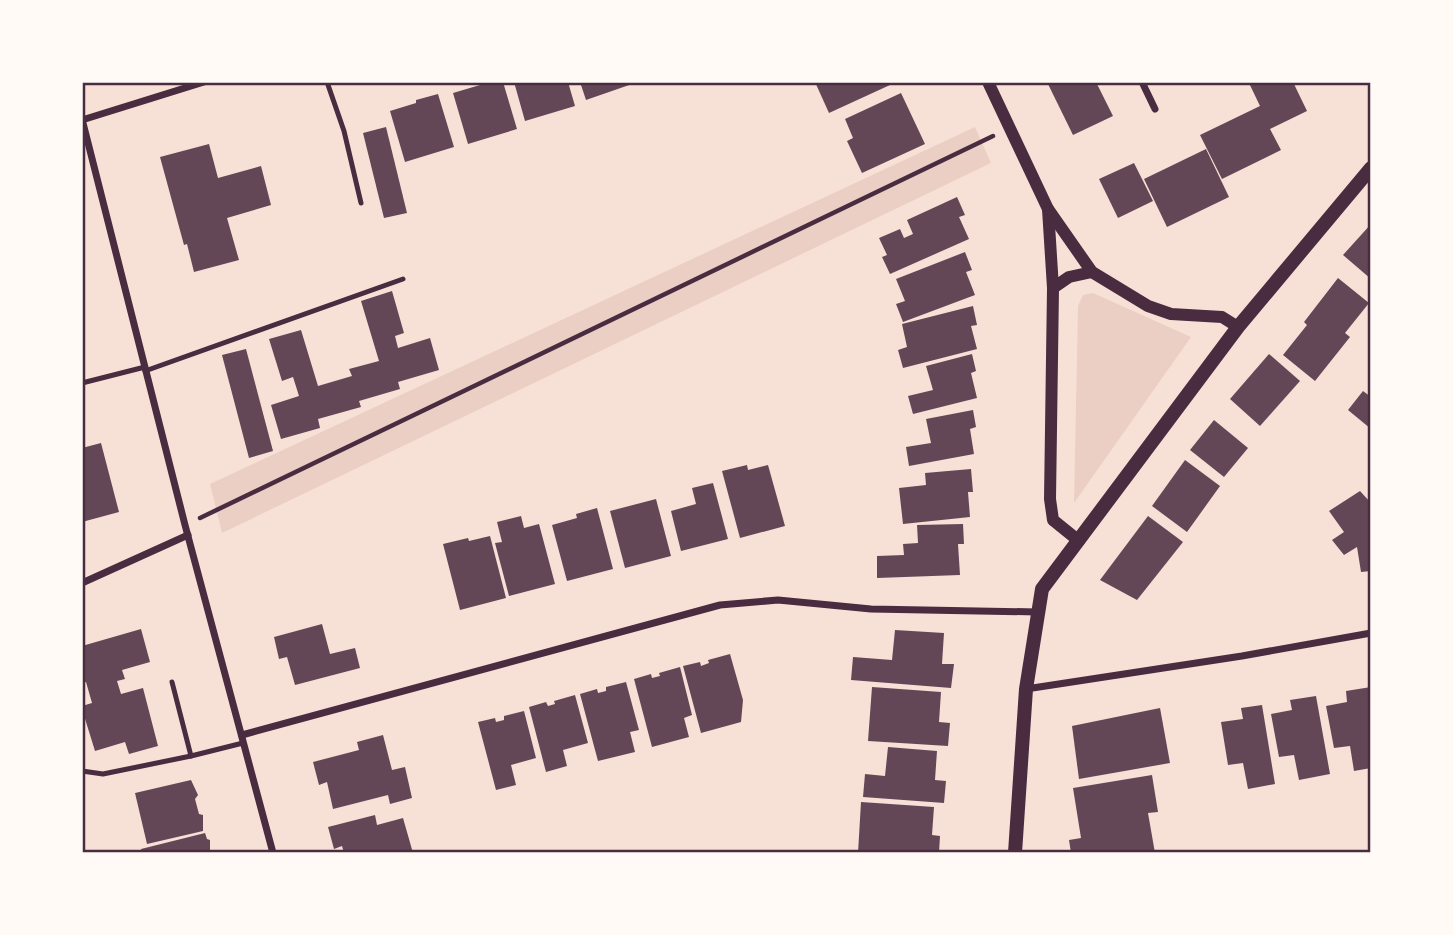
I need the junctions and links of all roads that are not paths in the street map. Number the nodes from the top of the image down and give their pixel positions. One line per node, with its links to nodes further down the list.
1 (204, 82): 6 (street)
2 (327, 82): 8 (lane)
3 (988, 82): 9 (street)
4 (1142, 82): 5 (street)
5 (1155, 108)
6 (82, 119): 14 (street)
7 (1371, 168): 13 (main road)
8 (361, 204)
9 (1048, 209): 10 (street); 12 (street)
10 (1092, 272): 12 (street); 13 (street)
11 (403, 279): 14 (lane)
12 (1053, 288): 17 (street)
13 (1238, 327): 17 (main road)
14 (145, 369): 15 (lane); 16 (street)
15 (82, 383)
16 (188, 535): 18 (street); 23 (street)
17 (1079, 541): 19 (main road)
18 (82, 583)
19 (1037, 612): 22 (main road); 23 (street)
20 (1371, 633): 22 (street)
21 (172, 682): 24 (lane)
22 (1026, 689): 27 (main road)
23 (243, 739): 24 (lane); 26 (street)
24 (191, 756): 25 (lane)
25 (82, 771)
26 (273, 853)
27 (1016, 853)

